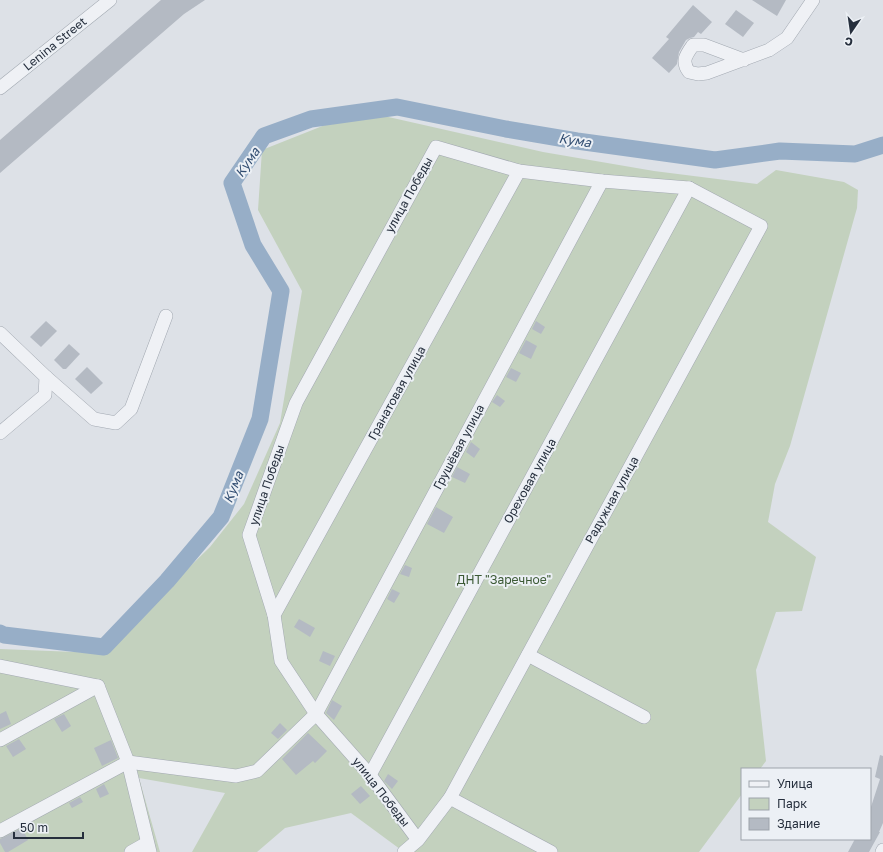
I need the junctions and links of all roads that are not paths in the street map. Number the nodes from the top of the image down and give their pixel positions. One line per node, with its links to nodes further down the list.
1 (110, 0): 4 (street, Lenina Street)
2 (812, 0): 3 (street)
3 (744, 60)
4 (0, 88)
5 (520, 171): 6 (street); 12 (street, Гранатовая улица); 12 (street, улица Победы)
6 (602, 180): 7 (street); 16 (street, Грушёвая улица)
7 (689, 188): 13 (street, Радужная улица); 20 (street, Ореховая улица)
8 (166, 316): 10 (street)
9 (0, 334): 10 (street)
10 (46, 377): 11 (street)
11 (0, 433)
12 (274, 615): 16 (street, улица Победы)
13 (528, 655): 17 (street); 21 (street, Радужная улица)
14 (0, 666): 15 (street)
15 (98, 686): 18 (street); 19 (street)
16 (316, 714): 19 (street, Грушёвая улица); 20 (street, улица Победы)
17 (644, 718)
18 (0, 740)
19 (128, 762): 22 (street); 24 (street)
20 (370, 775): 23 (street, улица Победы)
21 (450, 798): 23 (street, Радужная улица); 27 (street)
22 (0, 831)
23 (418, 840): 26 (street, улица Победы)
24 (148, 848): 25 (street)
25 (131, 852)
26 (404, 852)
27 (551, 852)

